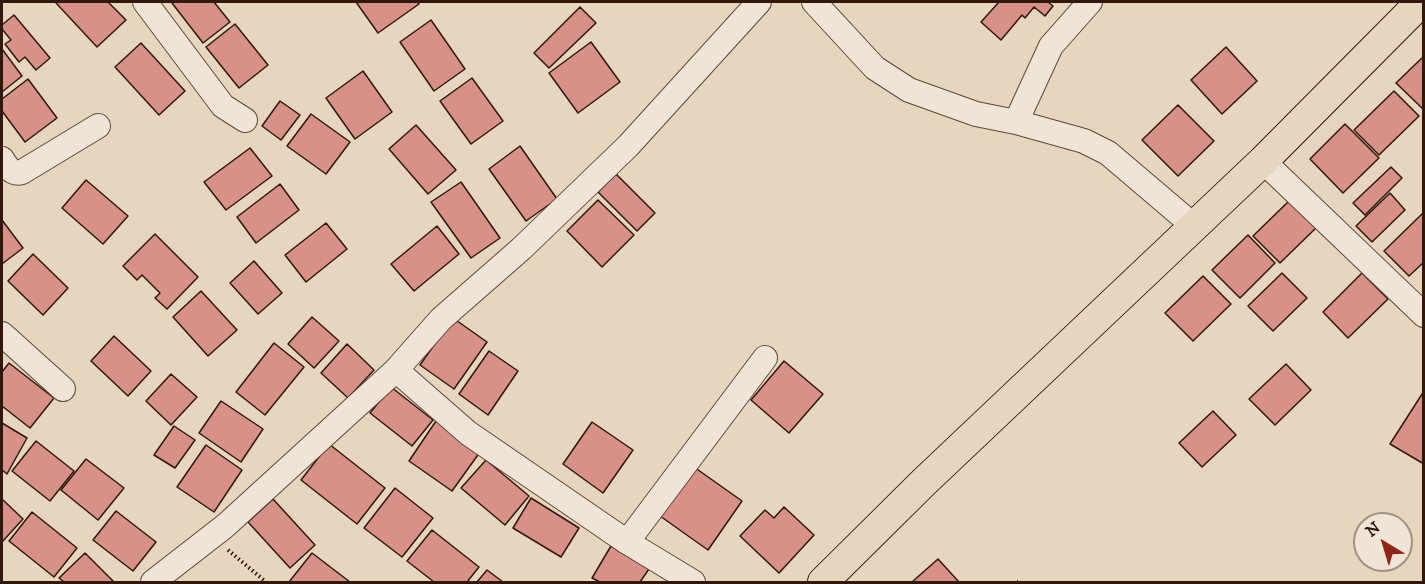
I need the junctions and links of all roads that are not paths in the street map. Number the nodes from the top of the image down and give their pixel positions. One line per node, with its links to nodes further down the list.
1 (145, 2): 6 (street)
2 (759, 2): 15 (street)
3 (814, 2): 7 (street)
4 (1090, 2): 7 (street)
5 (1421, 2): 10 (main road)
6 (245, 120)
7 (1016, 122): 11 (street)
8 (98, 126): 9 (street)
9 (2, 159)
10 (1263, 161): 11 (main road); 12 (street)
11 (1195, 227): 20 (main road)
12 (1424, 315)
13 (2, 334): 16 (street)
14 (765, 358): 17 (street)
15 (396, 370): 17 (street); 18 (street)
16 (63, 389)
17 (627, 542): 19 (street)
18 (153, 582)
19 (693, 582)
20 (823, 582)

